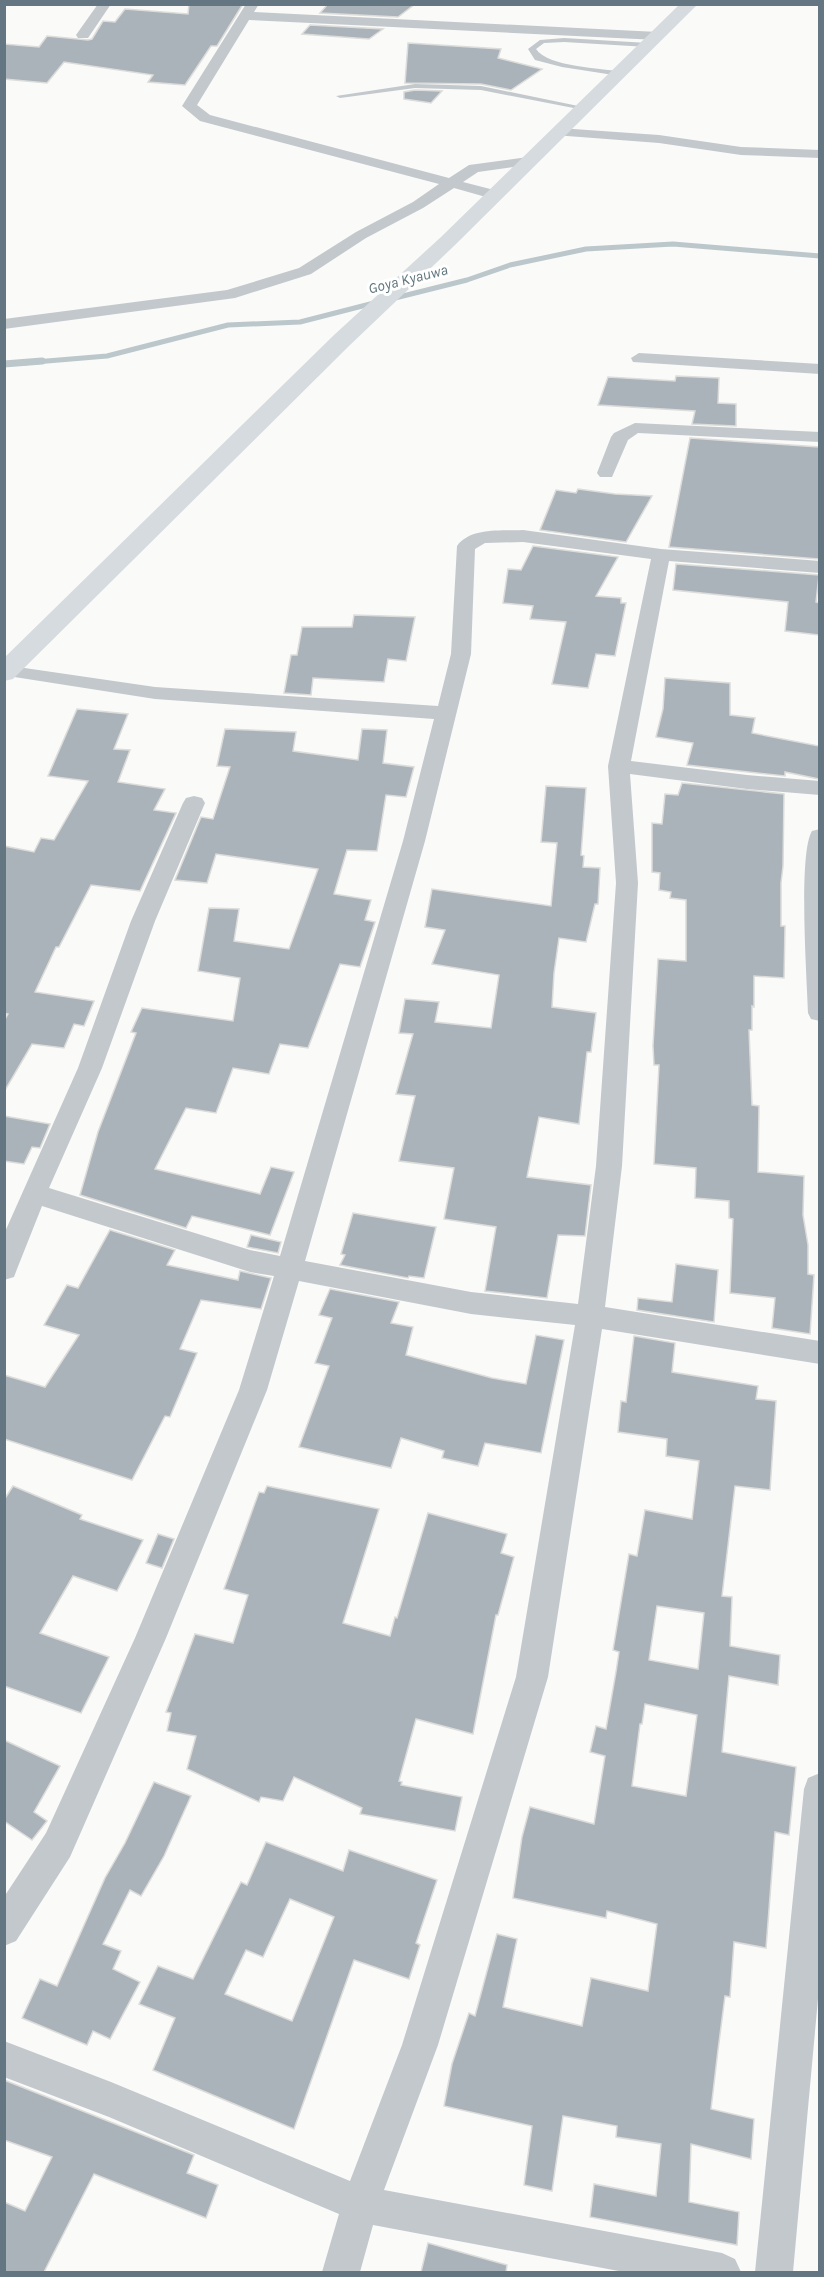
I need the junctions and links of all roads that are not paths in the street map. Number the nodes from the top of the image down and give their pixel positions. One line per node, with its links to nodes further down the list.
1 (105, 4): 4 (street)
2 (690, 4): 5 (highway)
3 (250, 10): 5 (street); 12 (street)
4 (83, 35)
5 (653, 41): 6 (highway); 6 (lane)
6 (620, 74): 8 (highway)
7 (340, 96): 8 (lane)
8 (584, 108): 9 (highway)
9 (559, 132): 10 (street); 11 (highway)
10 (819, 154)
11 (528, 161): 12 (street); 13 (highway)
12 (450, 183): 13 (street); 14 (street)
13 (493, 194): 21 (highway)
14 (4, 324)
15 (639, 358): 16 (street)
16 (819, 369)
17 (819, 437): 18 (street)
18 (606, 473)
19 (662, 555): 20 (street); 22 (street); 23 (street)
20 (819, 567)
21 (6, 672): 22 (street)
22 (446, 713): 29 (street)
23 (619, 765): 24 (street); 31 (street)
24 (819, 788)
25 (194, 803): 28 (street)
26 (819, 836): 27 (street)
27 (819, 1013)
28 (34, 1193): 29 (street); 30 (street)
29 (290, 1268): 31 (street); 34 (street)
30 (4, 1269)
31 (590, 1316): 32 (street); 36 (street)
32 (819, 1353)
33 (819, 1789): 39 (street)
34 (4, 1929)
35 (4, 2059): 36 (street)
36 (360, 2204): 37 (street); 38 (street)
37 (341, 2272)
38 (722, 2272)
39 (774, 2272)

